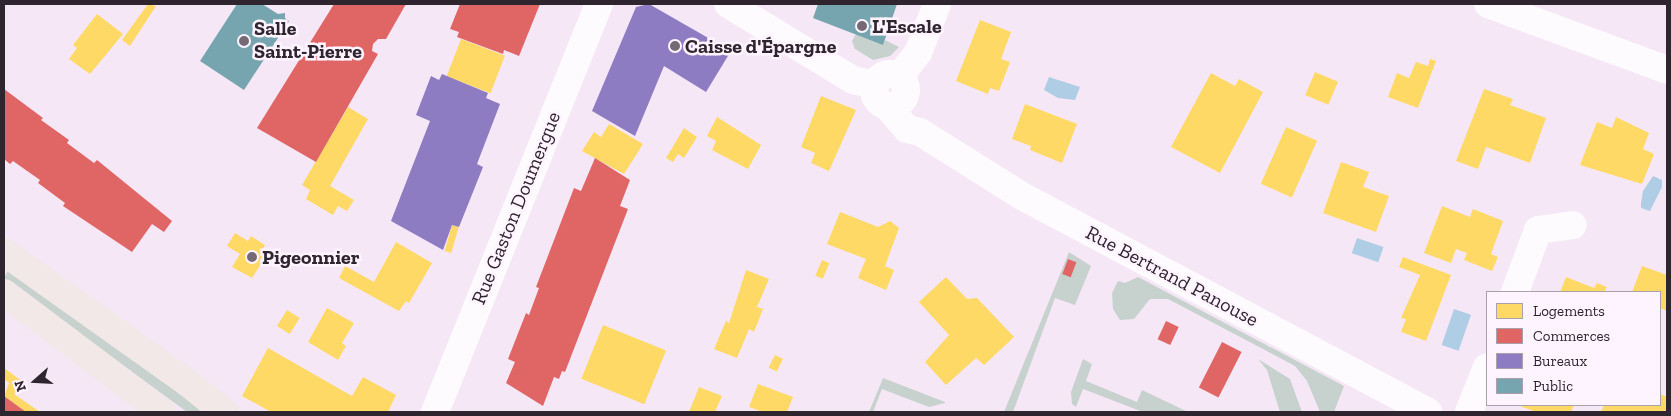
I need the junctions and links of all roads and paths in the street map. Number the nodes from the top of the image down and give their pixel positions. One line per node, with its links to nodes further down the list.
1 (599, 4): 14 (street, Rue Gaston Doumergue)
2 (728, 4): 6 (street)
3 (937, 4): 6 (street)
4 (1488, 4): 5 (street)
5 (1667, 70)
6 (891, 91): 15 (street, Rue Bertrand Panouse)
7 (1574, 225): 9 (street)
8 (4, 252): 13 (main road)
9 (1515, 291)
10 (4, 293): 12 (main road)
11 (1486, 370): 16 (street)
12 (162, 412)
13 (224, 412)
14 (435, 412)
15 (1428, 412)
16 (1469, 412)

